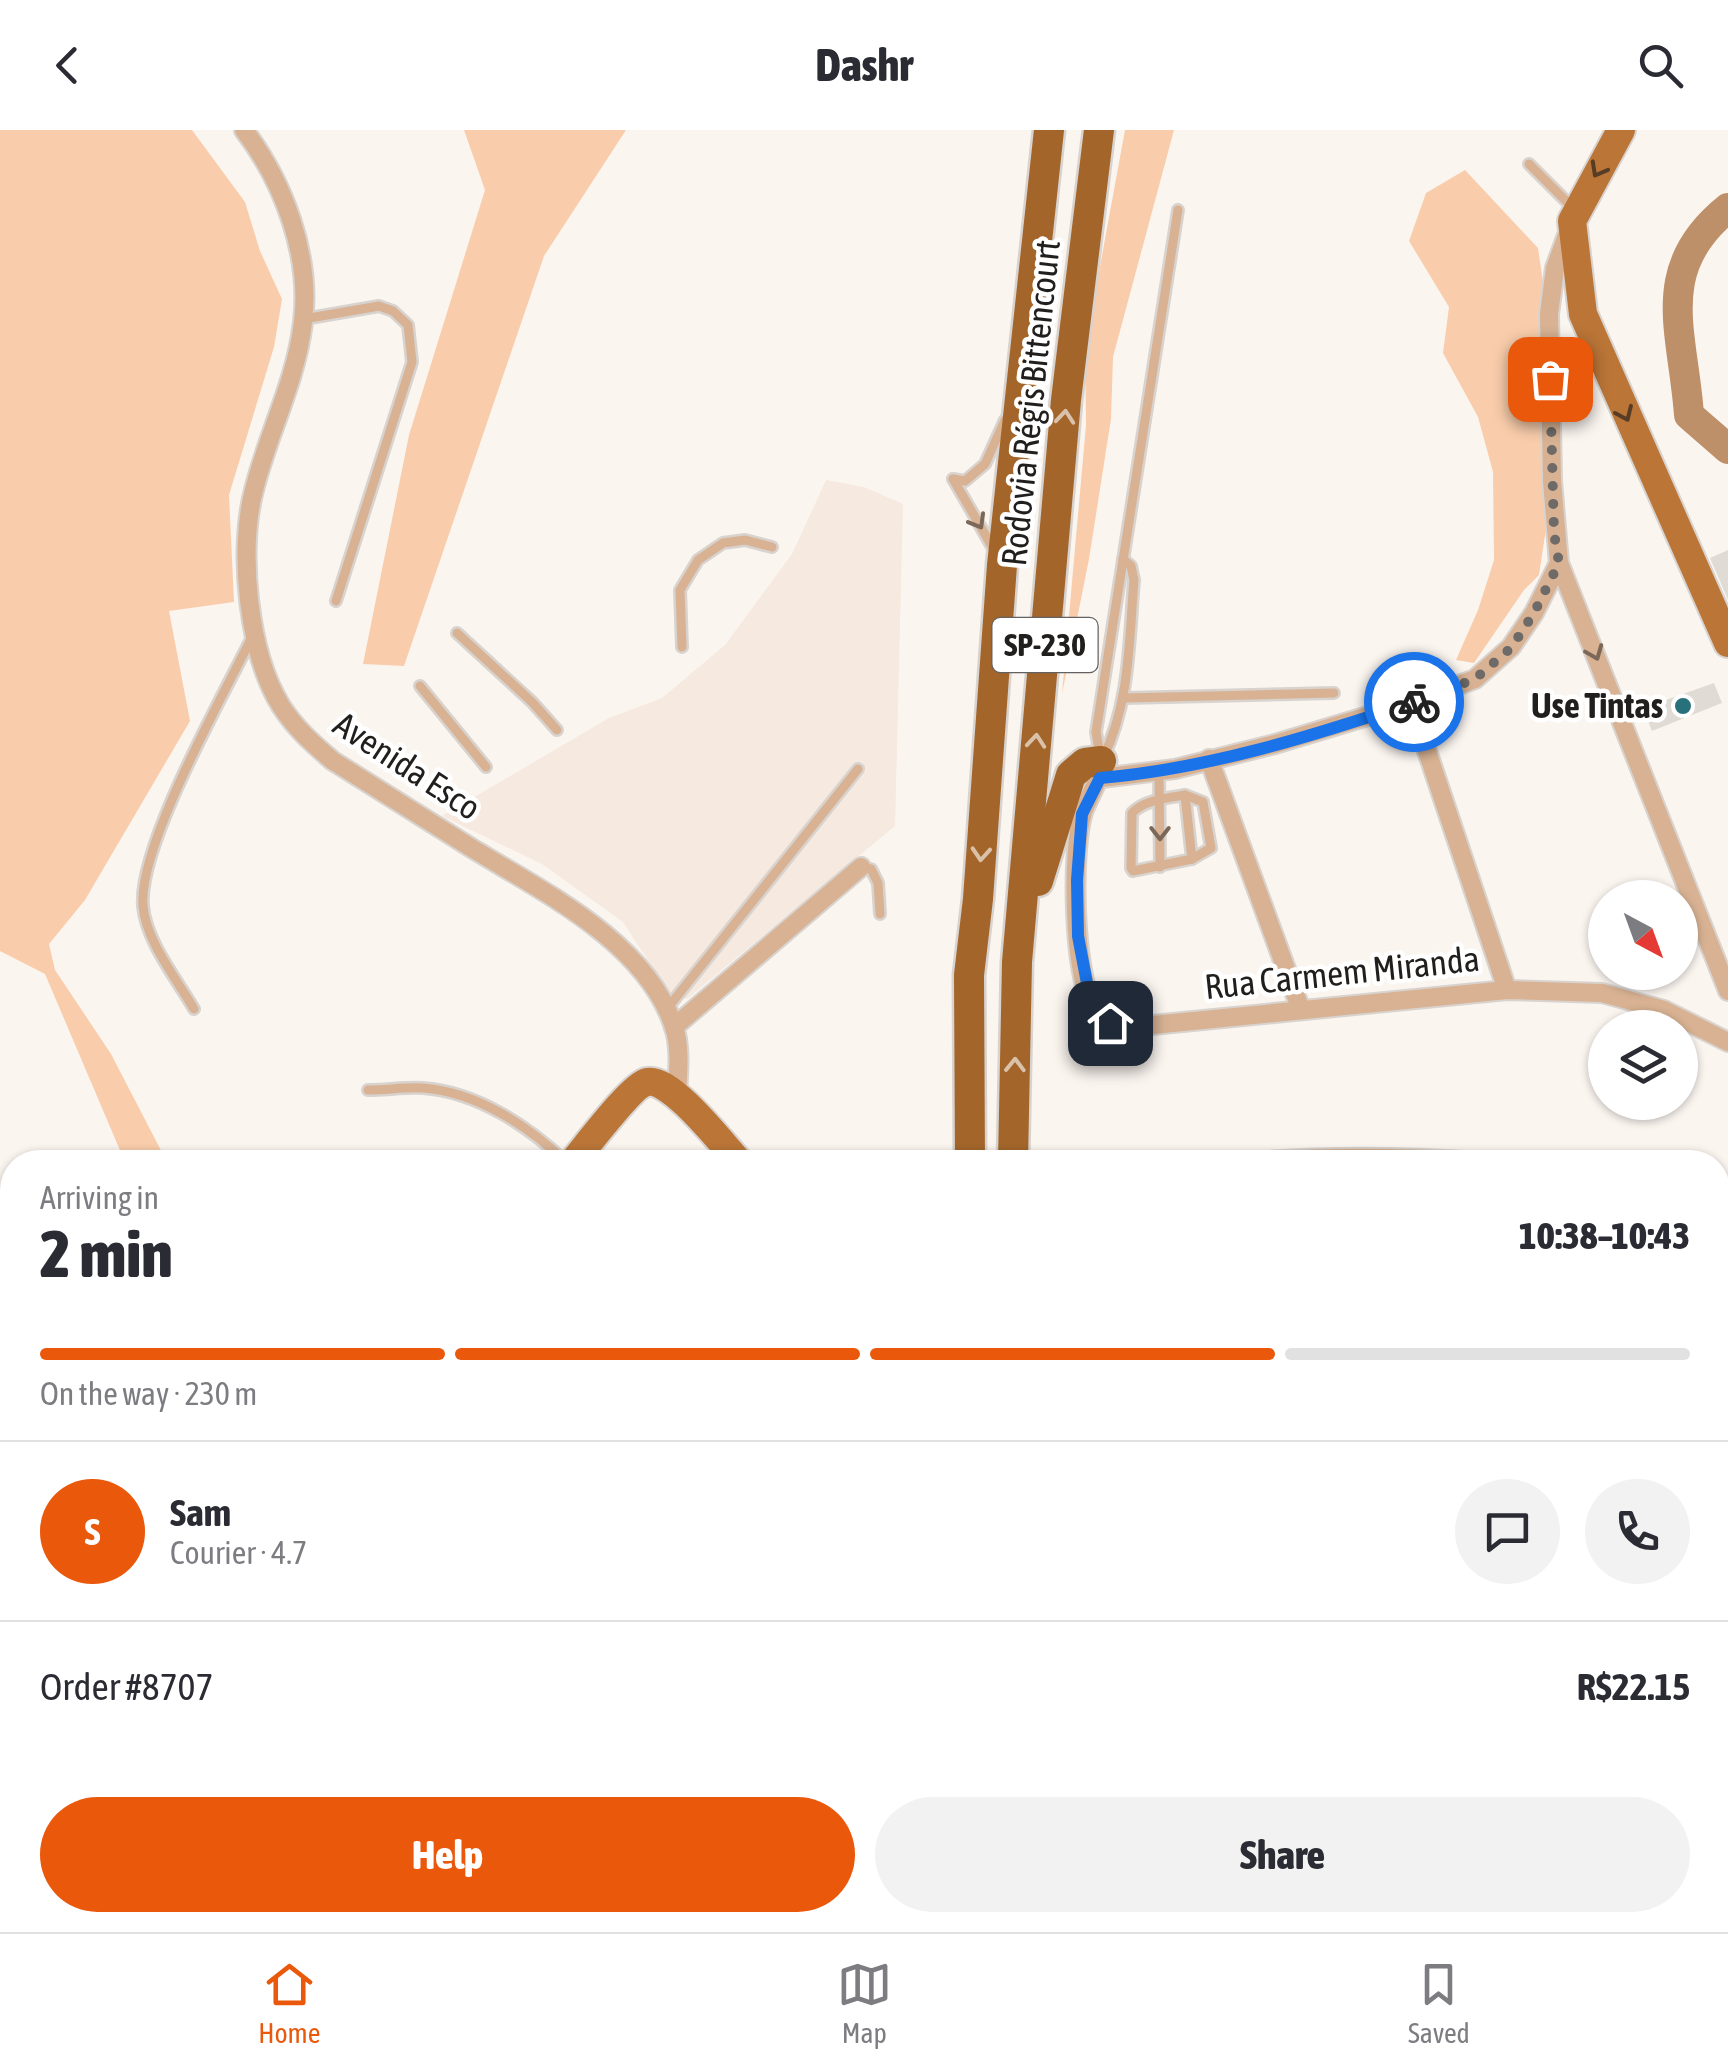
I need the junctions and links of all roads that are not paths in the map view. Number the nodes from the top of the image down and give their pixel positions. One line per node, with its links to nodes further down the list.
1 (244, 130): 9 (street, Avenida Esco)
2 (1048, 130): 11 (highway, Rodovia Régis Bittencourt / SP-230)
3 (1100, 130): 37 (highway, Rodovia Régis Bittencourt / SP-230, one-way to 3)
4 (1622, 130): 7 (main road, one-way to 7)
5 (1529, 164): 7 (lane)
6 (1178, 210): 13 (lane)
7 (1574, 216): 8 (street); 10 (main road)
8 (1549, 314): 10 (street); 14 (street)
9 (304, 319): 16 (lane); 17 (street, Avenida Esco)
10 (1588, 329): 19 (main road, one-way to 19)
11 (1019, 391): 15 (highway, Rodovia Régis Bittencourt / SP-230); 15 (lane, one-way to 15)
12 (772, 547): 20 (lane)
13 (1123, 559): 23 (lane); 29 (lane)
14 (1559, 563): 24 (street); 39 (street, one-way to 39)
15 (1002, 565): 49 (highway, Rodovia Régis Bittencourt / SP-230, one-way to 49)
16 (336, 601)
17 (254, 631): 40 (lane); 42 (street, Avenida Esco)
18 (456, 633): 25 (lane)
19 (1728, 643)
20 (682, 647)
21 (420, 686): 27 (lane)
22 (1334, 693): 23 (lane)
23 (1124, 698): 29 (lane)
24 (1411, 703): 26 (street); 38 (street)
25 (557, 730)
26 (1209, 759): 30 (street); 41 (street)
27 (486, 766)
28 (858, 769): 42 (lane)
29 (1101, 770): 30 (street); 37 (highway); 41 (street, Rua Carmem Miranda)
30 (1159, 772): 32 (lane)
31 (1184, 795): 32 (lane); 33 (lane); 33 (lane)
32 (1160, 799): 35 (lane, one-way to 35); 35 (lane)
33 (1192, 859): 35 (lane)
34 (862, 867): 36 (lane); 42 (street)
35 (1160, 867)
36 (880, 914)
37 (1016, 962): 50 (highway, Rodovia Régis Bittencourt / SP-230, one-way to 37)
38 (1508, 990): 41 (street, Rua Carmem Miranda); 43 (street, Rua Carmem Miranda)
39 (1728, 991)
40 (194, 1008)
41 (1301, 1010)
42 (670, 1019): 45 (street, Avenida Esco)
43 (1728, 1042)
44 (368, 1090): 46 (lane)
45 (678, 1096): 47 (main road); 48 (main road)
46 (555, 1150)
47 (580, 1150)
48 (728, 1150)
49 (970, 1150)
50 (1013, 1150)

